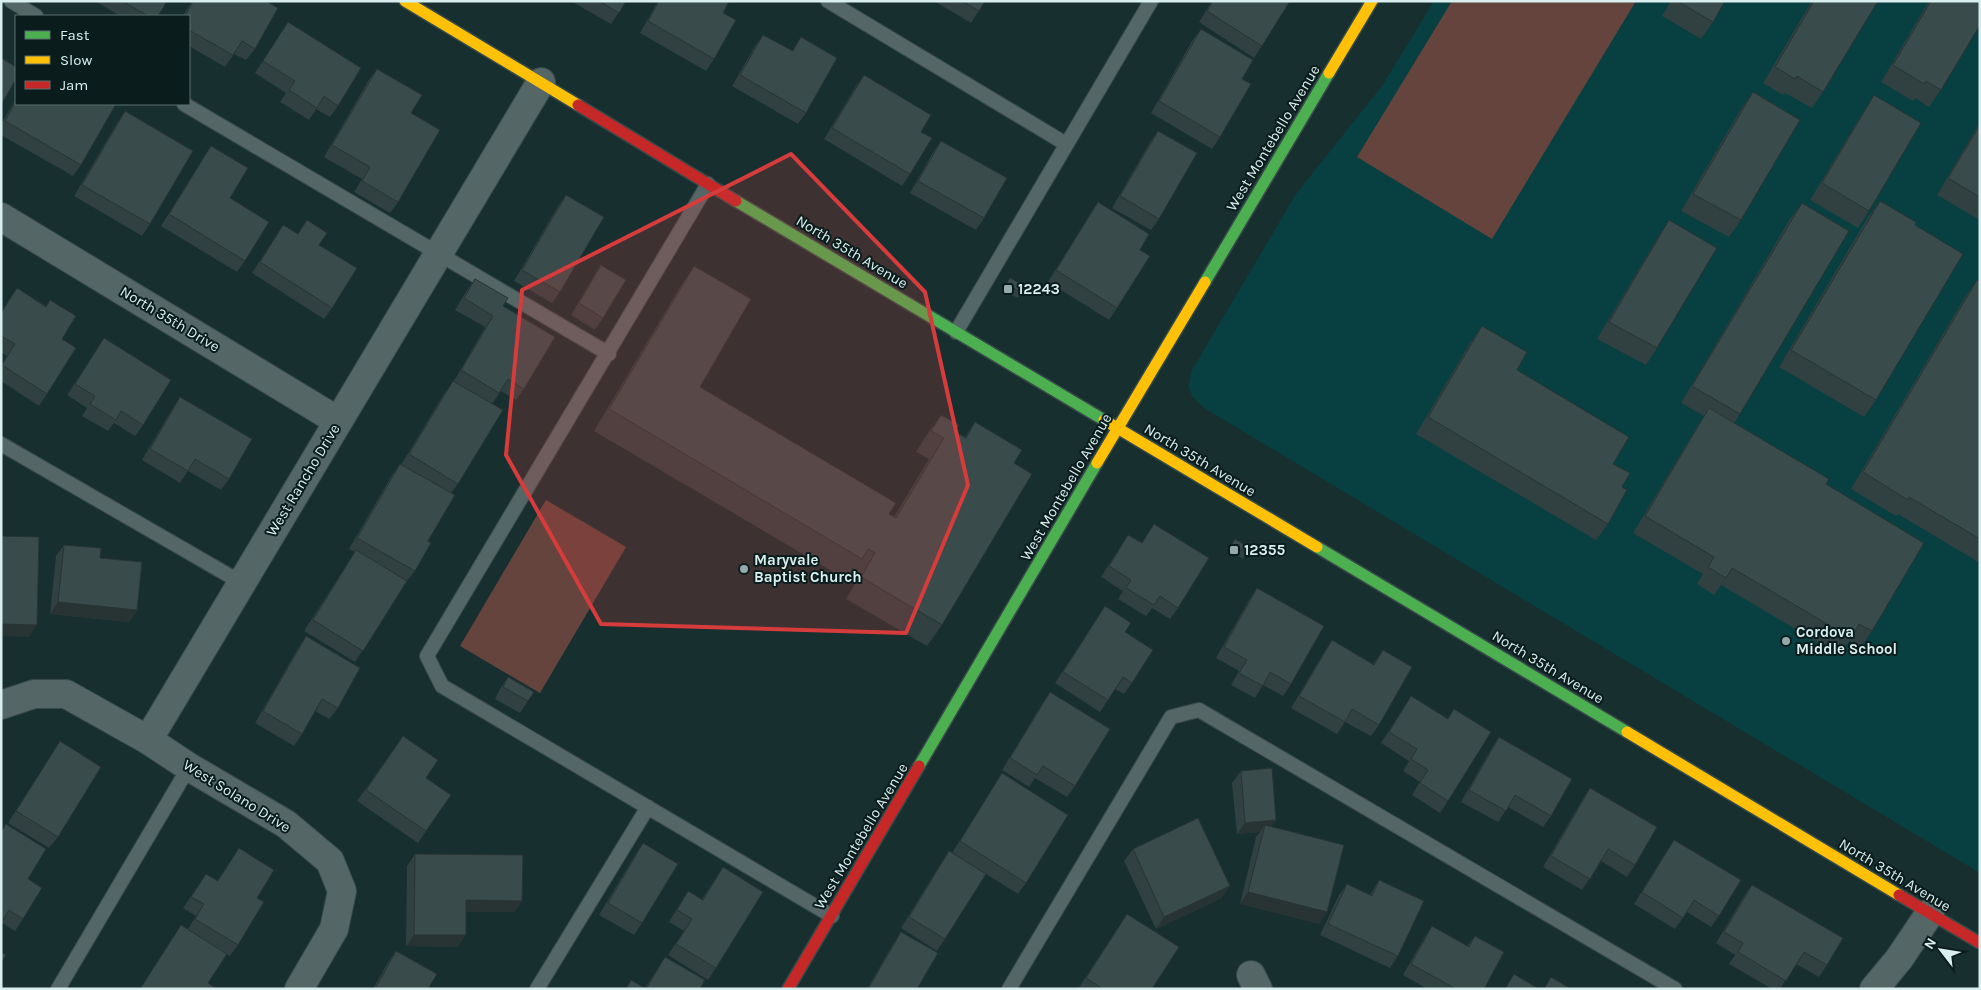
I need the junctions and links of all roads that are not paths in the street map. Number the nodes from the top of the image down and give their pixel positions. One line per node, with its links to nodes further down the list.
1 (11, 1): 6 (lane)
2 (405, 1): 7 (main road, North 35th Avenue)
3 (828, 1): 9 (lane)
4 (1151, 1): 9 (lane)
5 (1372, 1): 16 (main road, West Montebello Avenue)
6 (34, 15)
7 (541, 82): 10 (main road, North 35th Avenue); 12 (street, West Rancho Drive)
8 (186, 105): 12 (lane)
9 (1066, 144): 13 (lane)
10 (708, 184): 13 (main road, North 35th Avenue); 14 (lane)
11 (1, 217): 15 (street, North 35th Drive)
12 (438, 254): 14 (lane); 15 (street, West Rancho Drive)
13 (956, 332): 16 (main road, North 35th Avenue)
14 (609, 354): 22 (lane)
15 (338, 421): 18 (street, West Rancho Drive)
16 (1117, 429): 23 (main road, North 35th Avenue); 24 (main road, West Montebello Avenue)
17 (1, 444): 18 (lane)
18 (242, 584): 20 (street, West Rancho Drive)
19 (1, 705): 20 (street)
20 (148, 740): 21 (street, West Solano Drive)
21 (189, 767): 26 (lane); 27 (street, West Solano Drive)
22 (648, 807): 24 (lane); 28 (lane)
23 (1930, 913): 25 (main road, North 35th Avenue); 32 (street)
24 (832, 916): 29 (main road, West Montebello Avenue)
25 (1980, 943)
26 (58, 989)
27 (299, 989)
28 (537, 989)
29 (788, 989)
30 (1009, 989): 31 (lane)
31 (1675, 989)
32 (1874, 989)

